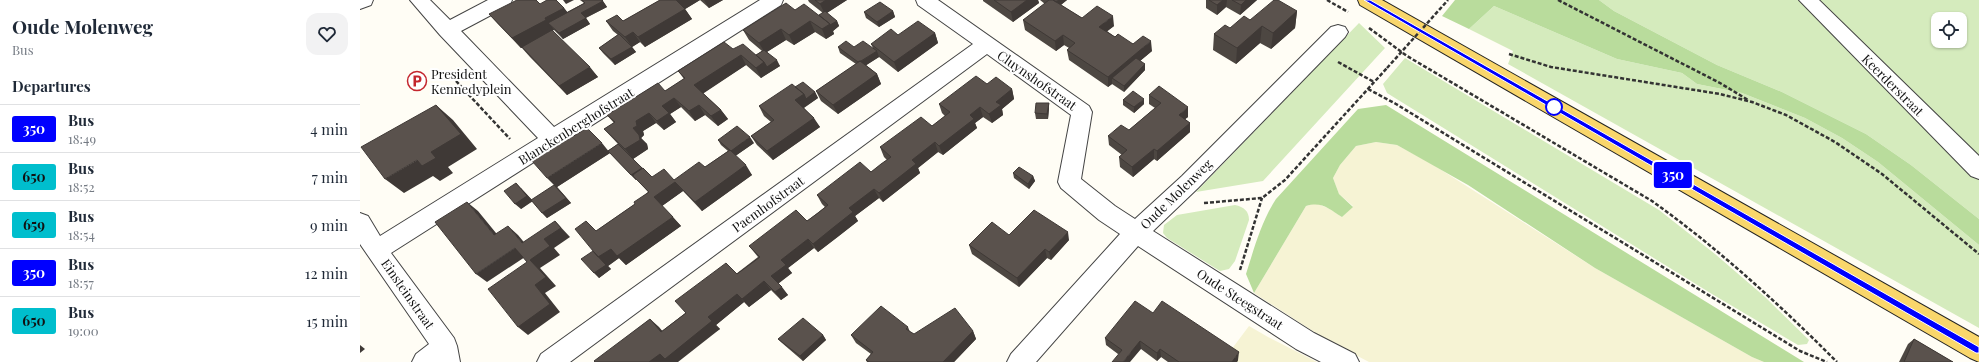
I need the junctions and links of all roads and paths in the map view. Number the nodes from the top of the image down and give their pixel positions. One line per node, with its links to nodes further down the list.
1 (364, 0): 10 (street)
2 (419, 0): 12 (street)
3 (503, 0): 12 (street)
4 (774, 0): 22 (street, Blanckenberghofstraat)
5 (925, 0): 15 (street, Cluynshofstraat)
6 (1327, 0): 11 (path)
7 (1448, 0): 19 (path, bridge)
8 (1558, 0): 21 (path)
9 (1808, 0): 24 (street, Keerderstraat)
10 (360, 2)
11 (1360, 8): 32 (main road)
12 (447, 30): 22 (street)
13 (1372, 31): 39 (path)
14 (1338, 32): 28 (street, Oude Molenweg)
15 (986, 45): 28 (street, Cluynshofstraat); 35 (street, Paemhofstraat)
16 (1506, 52): 21 (path)
17 (1344, 65): 19 (path)
18 (456, 81): 23 (path)
19 (1375, 82): 20 (path)
20 (1368, 89): 25 (path); 38 (path)
21 (1752, 102): 30 (path)
22 (553, 140): 23 (street, Blanckenberghofstraat)
23 (526, 157): 29 (street, Blanckenberghofstraat)
24 (1979, 170)
25 (1262, 198): 26 (path); 31 (path)
26 (1202, 203)
27 (361, 226): 29 (street, Einsteinstraat)
28 (1136, 232): 31 (street, Oude Steegstraat); 36 (street, Oude Molenweg)
29 (376, 250): 33 (street, Einsteinstraat)
30 (1979, 254)
31 (1228, 291): 37 (street, Oude Steegstraat)
32 (1979, 350)
33 (446, 354): 34 (street)
34 (425, 362)
35 (550, 362)
36 (1020, 362)
37 (1346, 362)
38 (1827, 362)
39 (1837, 362)

